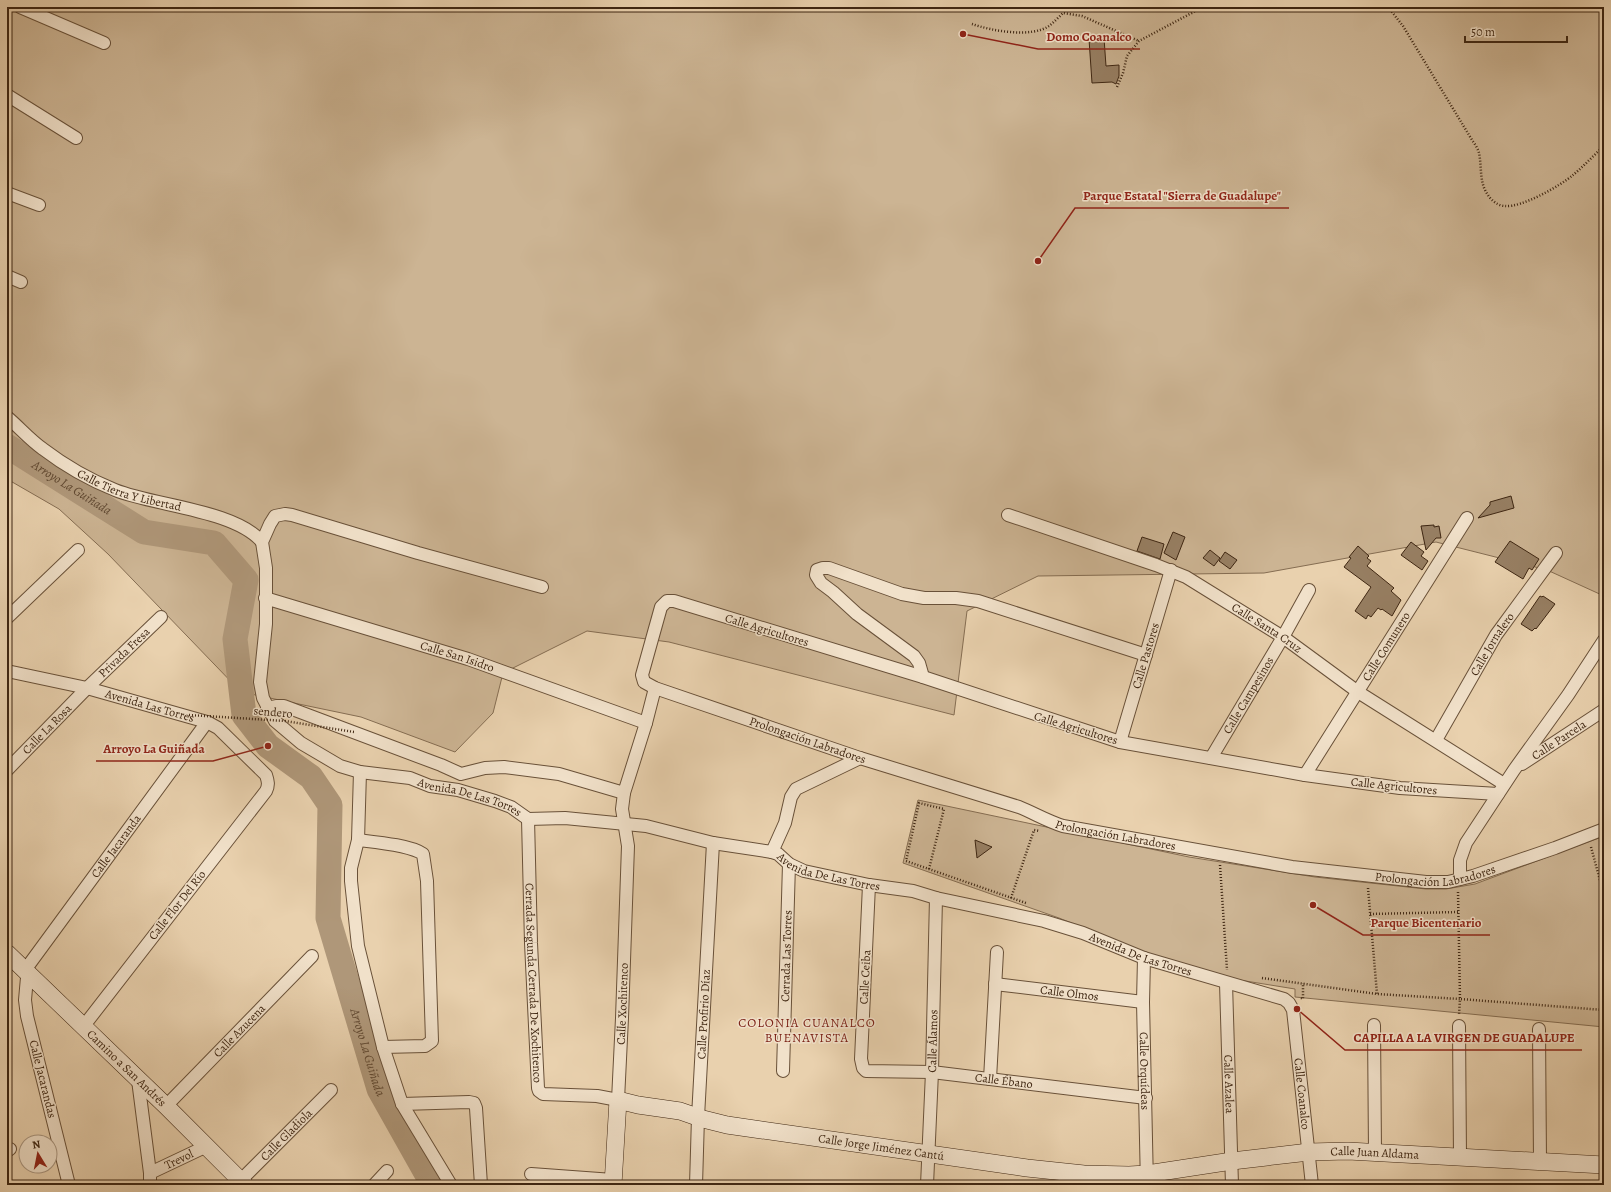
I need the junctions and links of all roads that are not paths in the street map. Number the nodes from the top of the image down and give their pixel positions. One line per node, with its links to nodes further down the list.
1 (20, 7): 2 (street)
2 (104, 42)
3 (7, 95): 4 (street)
4 (76, 138)
5 (7, 193): 6 (street)
6 (39, 205)
7 (7, 276): 8 (street)
8 (21, 282)
9 (7, 417): 12 (street, Calle Tierra Y Libertad)
10 (1008, 515): 15 (street, Calle Santa Cruz)
11 (1467, 518): 29 (street, Calle Comunero)
12 (262, 542): 16 (street); 18 (street)
13 (78, 550): 20 (street)
14 (1556, 553): 34 (street, Calle Jornalero)
15 (1171, 570): 21 (street, Calle Santa Cruz); 23 (street, Calle Pastores)
16 (542, 587)
17 (1309, 590): 21 (street, Calle Campesinos)
18 (265, 598): 30 (street); 33 (street, Calle San Isidro)
19 (161, 617): 27 (street, Privada Fresa)
20 (7, 618)
21 (1283, 637): 29 (street, Calle Santa Cruz); 37 (street, Calle Campesinos)
22 (1604, 640): 39 (street)
23 (1146, 654): 25 (street); 35 (street, Calle Pastores)
24 (7, 671): 27 (street, Avenida Las Torres)
25 (923, 677): 26 (street, Calle Agricultores); 35 (street, Calle Agricultores)
26 (642, 680): 28 (street, Prolongación Labradores)
27 (87, 688): 32 (street, Avenida Las Torres); 38 (street, Calle La Rosa)
28 (655, 688): 33 (street, Calle Xochitenco); 36 (street, Prolongación Labradores)
29 (1358, 692): 34 (street, Calle Santa Cruz); 42 (street, Calle Comunero)
30 (267, 708): 40 (street, Avenida De Las Torres); 41 (street)
31 (1604, 710): 39 (street, Calle Parcela)
32 (207, 722): 43 (street, Avenida Las Torres); 61 (street, Calle Jacaranda)
33 (646, 723): 46 (street, Calle Xochitenco)
34 (1436, 740): 44 (street, Calle Santa Cruz)
35 (1120, 742): 37 (street, Calle Agricultores)
36 (860, 758): 52 (street); 54 (street, Prolongación Labradores)
37 (1211, 758): 42 (street, Calle Agricultores)
38 (7, 770)
39 (1514, 770): 44 (street)
40 (360, 772): 45 (street, Avenida De Las Torres); 50 (street)
41 (461, 774): 45 (street); 46 (street)
42 (1305, 775): 44 (street, Calle Agricultores)
43 (268, 783): 67 (street, Calle Flor Del Río)
44 (1501, 789): 54 (street)
45 (458, 790): 47 (street, Avenida De Las Torres)
46 (624, 794): 48 (street, Calle Xochitenco)
47 (528, 819): 48 (street, Avenida De Las Torres); 78 (street, Cerrada Segunda Cerrada De Xochitenco)
48 (624, 823): 51 (street, Avenida De Las Torres); 78 (street, Calle Xochitenco)
49 (1604, 829): 54 (street, Prolongación Labradores)
50 (358, 840): 70 (street); 70 (street)
51 (713, 843): 52 (street, Avenida De Las Torres); 81 (street, Calle Profirio Díaz)
52 (772, 852): 53 (street, Avenida De Las Torres)
53 (789, 864): 55 (street, Avenida De Las Torres); 72 (street, Cerrada Las Torres)
54 (1460, 879)
55 (869, 885): 56 (street, Avenida De Las Torres); 71 (street, Calle Ceiba)
56 (936, 898): 60 (street, Avenida De Las Torres); 73 (street, Calle Álamos)
57 (997, 952): 63 (street)
58 (7, 953): 61 (street, Camino a San Andrés)
59 (312, 956): 80 (street, Calle Azucena)
60 (1144, 958): 62 (street, Avenida De Las Torres); 64 (street, Calle Orquídeas)
61 (27, 973): 67 (street, Camino a San Andrés); 96 (street, Calle Jacarandas)
62 (1227, 979): 65 (street, Avenida De Las Torres); 87 (street, Calle Azalea)
63 (995, 984): 64 (street, Calle Olmos); 74 (street)
64 (1143, 1002): 77 (street, Calle Orquídeas)
65 (1289, 1003): 83 (street, Calle Coanalco)
66 (1374, 1025): 85 (street)
67 (83, 1026): 75 (street, Camino a San Andrés)
68 (1459, 1026): 86 (street)
69 (1539, 1029): 88 (street)
70 (383, 1047): 79 (street)
71 (863, 1068): 73 (street, Calle Ébano)
72 (783, 1071)
73 (932, 1072): 74 (street, Calle Ébano); 84 (street, Calle Álamos)
74 (990, 1079): 77 (street, Calle Ébano)
75 (138, 1080): 80 (street, Camino a San Andrés); 92 (street)
76 (331, 1090): 95 (street, Calle Gladiola)
77 (1146, 1098): 93 (street, Calle Orquídeas)
78 (618, 1100): 81 (street, Calle Jorge Jiménez Cantú); 94 (street, Calle Xochitenco)
79 (402, 1104): 98 (street); 99 (street)
80 (166, 1106): 82 (street, Camino a San Andrés)
81 (698, 1116): 84 (street, Calle Jorge Jiménez Cantú); 100 (street, Calle Profirio Díaz)
82 (206, 1146): 92 (street, Trevol); 95 (street, Camino a San Andrés)
83 (1308, 1152): 85 (street, Calle Juan Aldama); 87 (street, Calle Juan Aldama); 103 (street, Calle Coanalco)
84 (930, 1154): 93 (street, Calle Jorge Jiménez Cantú); 101 (street, Calle Álamos)
85 (1375, 1154): 86 (street, Calle Juan Aldama)
86 (1460, 1158): 88 (street, Calle Juan Aldama)
87 (1232, 1161): 93 (street, Calle Juan Aldama); 102 (street, Calle Azalea)
88 (1540, 1162): 89 (street, Calle Juan Aldama)
89 (1604, 1165)
90 (388, 1171): 97 (street)
91 (531, 1174): 94 (street)
92 (150, 1179)
93 (1147, 1180)
94 (613, 1182)
95 (243, 1183)
96 (69, 1185)
97 (374, 1185)
98 (451, 1185)
99 (481, 1185)
100 (696, 1185)
101 (928, 1185)
102 (1232, 1185)
103 (1312, 1185)

